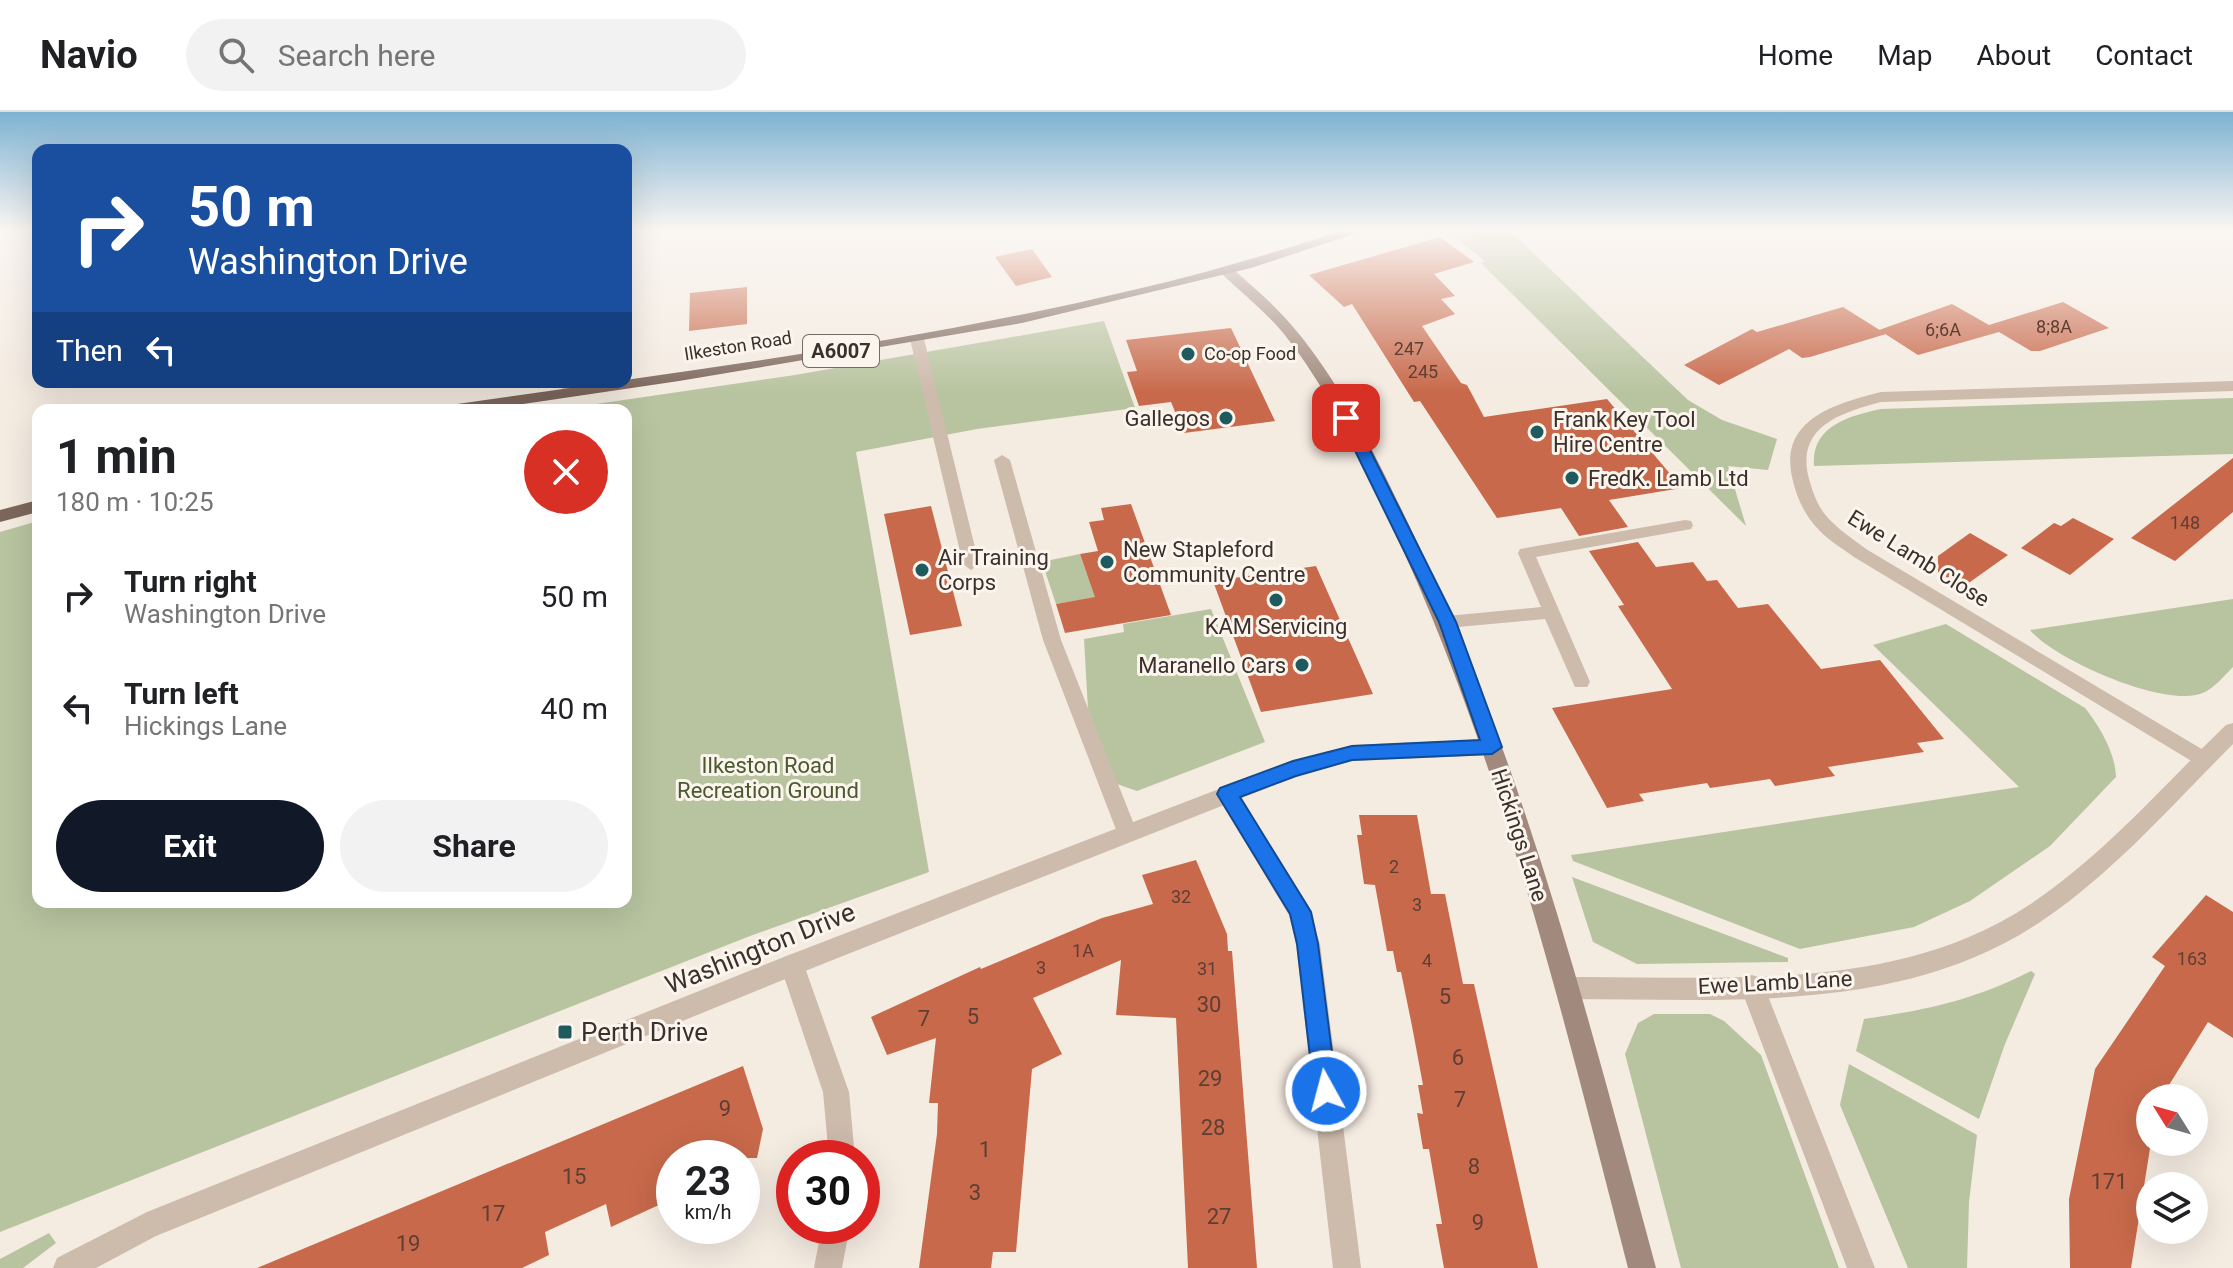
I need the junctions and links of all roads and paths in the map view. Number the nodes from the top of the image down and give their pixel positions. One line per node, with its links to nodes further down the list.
1 (1168, 285): 3 (main road, Ilkeston Road / A6007)
2 (1241, 285): 14 (main road, Hickings Lane)
3 (917, 339): 4 (main road, Ilkeston Road / A6007); 12 (lane)
4 (632, 378)
5 (2233, 386): 18 (street, Ewe Lamb Close)
6 (564, 388): 7 (main road, Ilkeston Road / A6007)
7 (481, 404)
8 (1002, 460): 20 (lane)
9 (32, 508): 10 (main road)
10 (0, 516)
11 (1685, 525): 13 (lane)
12 (971, 564)
13 (1551, 612): 14 (lane); 15 (lane)
14 (1447, 622): 17 (main road, Hickings Lane)
15 (1581, 682)
16 (2233, 731): 18 (street, Ewe Lamb Lane)
17 (1492, 747): 19 (street, Washington Drive); 23 (main road, Hickings Lane)
18 (2203, 760): 22 (street, Ewe Lamb Lane)
19 (1227, 794): 20 (street, Washington Drive); 28 (street)
20 (1127, 832): 21 (street, Washington Drive)
21 (792, 965): 24 (street); 26 (street, Washington Drive)
22 (1752, 986): 23 (street, Ewe Lamb Lane); 30 (street)
23 (1568, 988): 29 (main road, Hickings Lane)
24 (840, 1140)
25 (833, 1244): 27 (street)
26 (67, 1268)
27 (828, 1268)
28 (1347, 1268)
29 (1642, 1268)
30 (1861, 1268)

